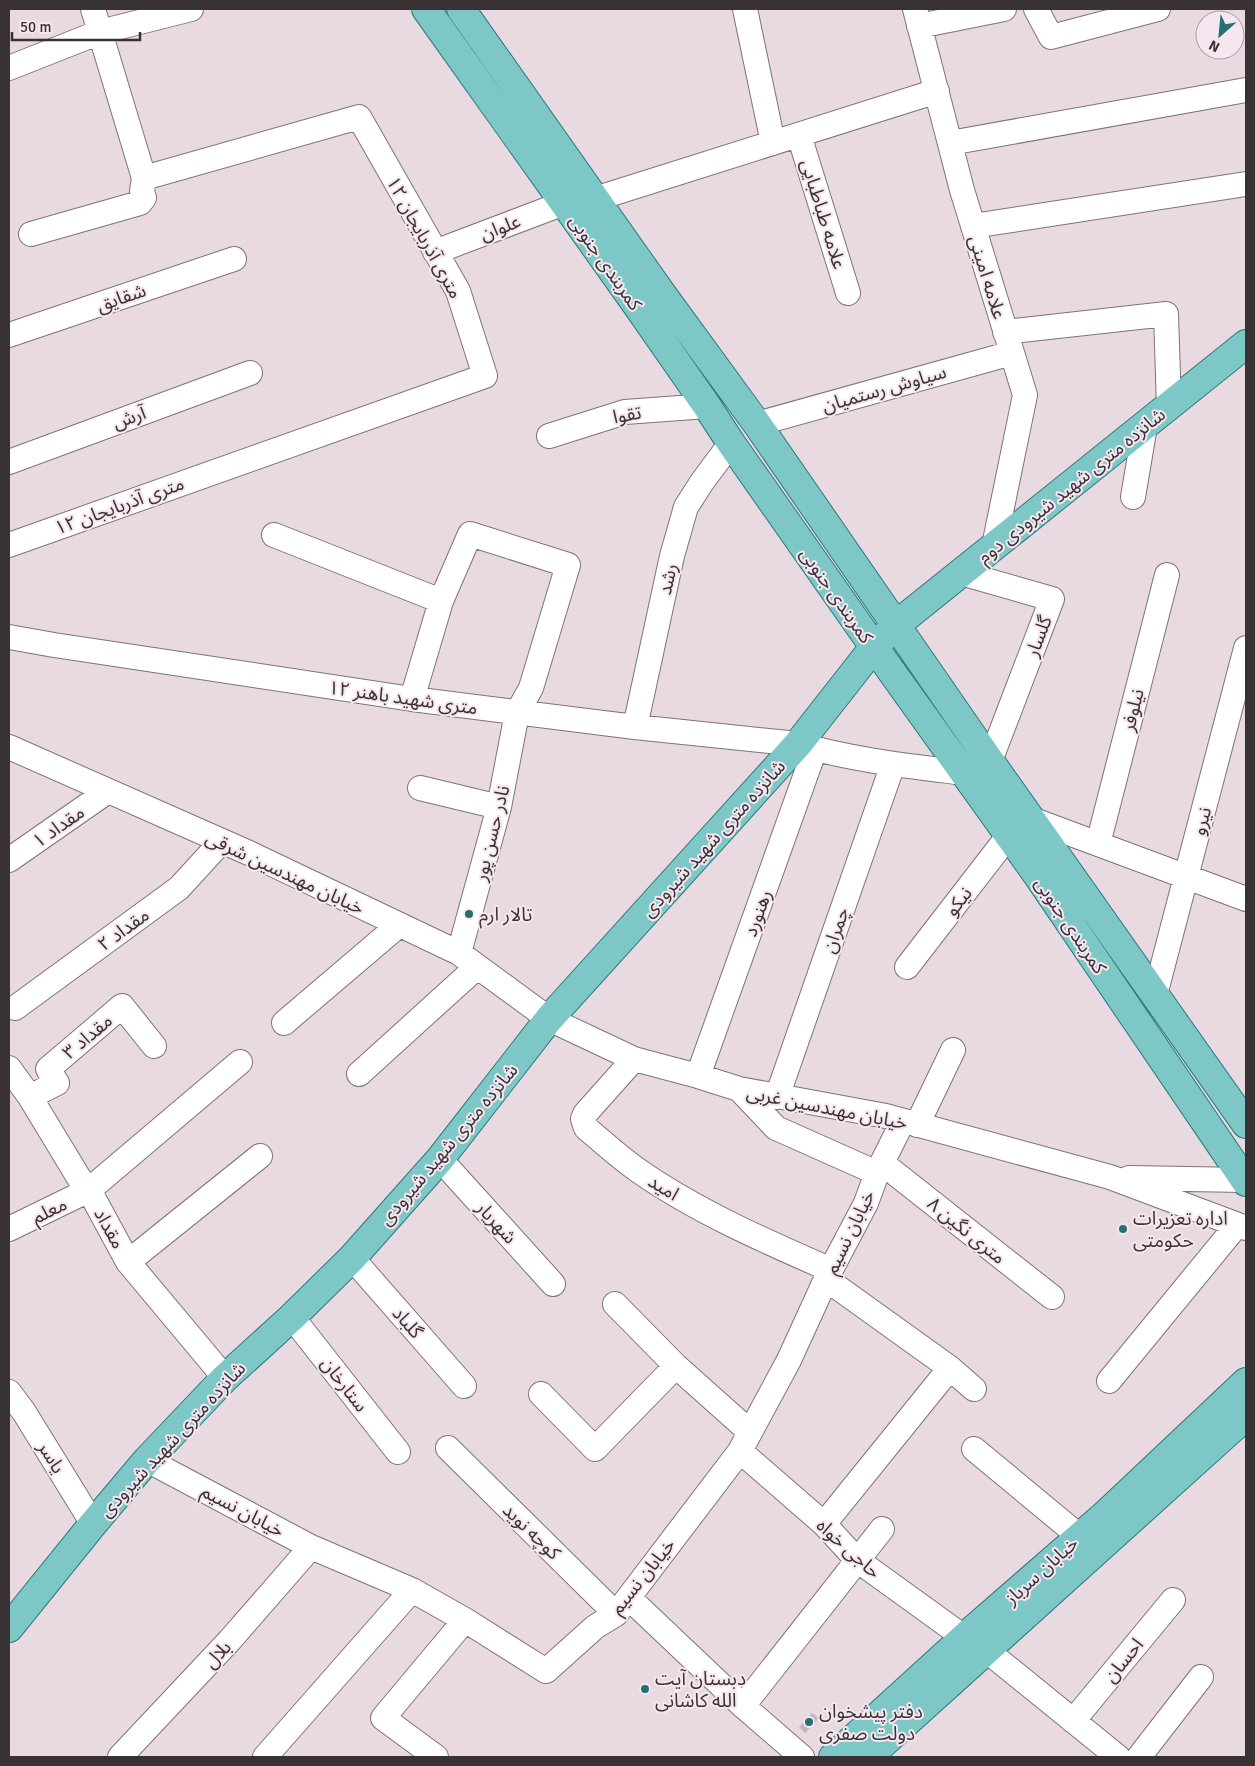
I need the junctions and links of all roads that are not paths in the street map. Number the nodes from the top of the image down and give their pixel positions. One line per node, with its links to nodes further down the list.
1 (93, 9): 10 (street)
2 (191, 9): 10 (street)
3 (426, 9): 20 (main road, کمربندی جنوبی)
4 (461, 9): 19 (main road, کمربندی جنوبی)
5 (745, 9): 15 (street)
6 (1004, 9): 9 (street)
7 (1036, 9): 8 (street)
8 (1158, 9)
9 (917, 17): 13 (street, علامه امینی)
10 (100, 32): 11 (street); 17 (street)
11 (9, 68)
12 (1246, 90): 16 (street)
13 (937, 91): 14 (street); 16 (street, علامه امینی)
14 (799, 134): 15 (street); 25 (street, علامه طباطبایی)
15 (773, 143): 19 (street)
16 (950, 143): 21 (street, علامه امینی)
17 (144, 178): 22 (street); 23 (street, ۱۲ متری آذربایجان)
18 (1246, 184): 21 (street)
19 (595, 199): 32 (main road, کمربندی جنوبی)
20 (564, 203): 23 (street, علوان); 30 (main road, کمربندی جنوبی)
21 (973, 226): 27 (street, علامه امینی)
22 (31, 234)
23 (435, 252): 39 (street, ۱۲ متری آذربایجان)
24 (234, 259): 26 (street, شقایق)
25 (848, 293)
26 (9, 334)
27 (1009, 342): 31 (street, سیاوش رستمیان); 32 (street, سیاوش رستمیان); 40 (street, علامه امینی)
28 (1246, 344): 31 (main road, شانزده متری شهید شیرودی دوم)
29 (250, 372): 36 (street, آرش)
30 (707, 406): 34 (street, تقوا); 35 (main road, کمربندی جنوبی)
31 (1169, 407): 33 (main road, شانزده متری شهید شیرودی دوم)
32 (757, 424): 44 (main road, کمربندی جنوبی)
33 (1145, 426): 37 (street); 40 (main road, شانزده متری شهید شیرودی دوم)
34 (549, 436)
35 (731, 444): 46 (main road, کمربندی جنوبی); 50 (street, رشد)
36 (9, 462)
37 (1132, 497)
38 (274, 535): 43 (street)
39 (9, 545)
40 (994, 546): 41 (main road, شانزده متری شهید شیرودی دوم)
41 (961, 573): 44 (main road, شانزده متری شهید شیرودی دوم); 53 (street, گلسار)
42 (1166, 575): 62 (street, نیلوفر)
43 (441, 601): 48 (street); 49 (street, نادر حسن پور)
44 (896, 625): 46 (main road, شانزده متری شهید شیرودی دوم); 53 (main road, کمربندی جنوبی)
45 (9, 636): 48 (street, ۱۲ متری شهید باهنر)
46 (874, 647): 52 (main road, شانزده متری شهید شیرودی); 55 (main road, کمربندی جنوبی)
47 (1246, 648): 64 (street, نیرو)
48 (412, 699): 49 (street, ۱۲ متری شهید باهنر)
49 (517, 713): 50 (street, ۱۲ متری شهید باهنر); 58 (street, نادر حسن پور)
50 (634, 727): 52 (street, ۱۲ متری شهید باهنر)
51 (9, 747): 57 (street, خیابان مهندسین شرقی)
52 (807, 747): 54 (street, ۱۲ متری شهید باهنر); 71 (main road, شانزده متری شهید شیرودی); 79 (street, رهنورد)
53 (990, 761): 59 (main road, کمربندی جنوبی)
54 (893, 764): 55 (street, ۱۲ متری شهید باهنر); 82 (street, چمران)
55 (965, 773): 60 (main road, کمربندی جنوبی)
56 (420, 788): 58 (street)
57 (108, 791): 61 (street, خیابان مهندسین شرقی); 63 (street, مقداد ۱)
58 (499, 806): 67 (street, نادر حسن پور)
59 (1031, 819): 62 (street); 69 (main road, کمربندی جنوبی)
60 (1009, 835): 68 (street, نیکو); 86 (main road, کمربندی جنوبی)
61 (222, 841): 66 (street, خیابان مهندسین شرقی); 70 (street, مقداد ۲)
62 (1098, 844): 64 (street)
63 (9, 860)
64 (1186, 877): 65 (street); 69 (street, نیرو)
65 (1246, 899)
66 (399, 925): 67 (street, خیابان مهندسین شرقی); 72 (street)
67 (468, 960): 71 (street, خیابان مهندسین شرقی); 78 (street)
68 (908, 967)
69 (1155, 995): 84 (main road, کمربندی جنوبی)
70 (15, 1008)
71 (549, 1020): 75 (street, خیابان مهندسین غربی); 88 (main road, شانزده متری شهید شیرودی)
72 (284, 1023)
73 (154, 1046): 81 (street, مقداد ۳)
74 (953, 1050): 83 (street, خیابان نسیم)
75 (634, 1058): 79 (street, خیابان مهندسین غربی); 97 (street, امید)
76 (240, 1062): 92 (street, معلم)
77 (9, 1068): 81 (street, مقداد)
78 (359, 1074)
79 (698, 1076): 80 (street, خیابان مهندسین غربی)
80 (739, 1089): 82 (street, خیابان مهندسین غربی); 89 (street, ۸ متری نگین)
81 (30, 1097): 92 (street, مقداد)
82 (777, 1097): 83 (street, خیابان مهندسین غربی)
83 (910, 1123): 89 (street, خیابان نسیم); 90 (street, خیابان مهندسین غربی)
84 (1246, 1124)
85 (1246, 1130): 86 (main road)
86 (1220, 1145): 91 (main road, کمربندی جنوبی)
87 (260, 1156): 96 (street)
88 (440, 1159): 95 (main road, شانزده متری شهید شیرودی); 98 (street, شهریار)
89 (880, 1168): 97 (street, خیابان نسیم); 99 (street, ۸ متری نگین)
90 (1110, 1177): 91 (street); 93 (street)
91 (1246, 1181)
92 (88, 1190): 94 (street, معلم); 96 (street, مقداد)
93 (1242, 1227): 105 (street)
94 (9, 1229)
95 (352, 1258): 101 (main road, شانزده متری شهید شیرودی); 107 (street, گلباد)
96 (128, 1262): 104 (street, مقداد)
97 (829, 1275): 103 (street, امید); 113 (street, خیابان نسیم)
98 (553, 1284)
99 (1052, 1297)
100 (615, 1304): 102 (street, حاجی خواه)
101 (292, 1316): 104 (main road, شانزده متری شهید شیرودی); 116 (street, ستارخان)
102 (676, 1366): 110 (street); 113 (street, حاجی خواه)
103 (950, 1368): 108 (street, امید); 120 (street)
104 (225, 1378): 117 (main road, شانزده متری شهید شیرودی)
105 (1109, 1381)
106 (1246, 1382): 118 (main road, خیابان سرباز)
107 (464, 1386)
108 (974, 1389)
109 (9, 1392): 112 (street, یاسر)
110 (541, 1394)
111 (1246, 1416): 118 (main road, خیابان سرباز)
112 (16, 1420): 119 (street, یاسر)
113 (745, 1441): 120 (street, حاجی خواه); 127 (street, خیابان نسیم)
114 (448, 1448): 127 (street, کوچه نوید)
115 (974, 1449): 122 (street)
116 (398, 1452)
117 (147, 1460): 119 (main road, شانزده متری شهید شیرودی); 123 (street, خیابان نسیم)
118 (1136, 1501): 122 (main road, خیابان سرباز); 130 (main road, خیابان سرباز)
119 (93, 1524): 129 (main road, شانزده متری شهید شیرودی)
120 (824, 1524): 124 (street, حاجی خواه)
121 (882, 1529): 124 (street)
122 (1079, 1536): 130 (main road, خیابان سرباز)
123 (311, 1547): 125 (street, خیابان نسیم); 135 (street, بلال)
124 (857, 1560): 130 (street, حاجی خواه); 132 (street)
125 (412, 1590): 128 (street, خیابان نسیم); 136 (street)
126 (1173, 1600): 133 (street, احسان)
127 (622, 1606): 128 (street, خیابان نسیم); 132 (street, کوچه نوید)
128 (465, 1620): 134 (street)
129 (9, 1628)
130 (976, 1644): 133 (street, حاجی خواه); 139 (main road, خیابان سرباز); 140 (main road, خیابان سرباز)
131 (1201, 1677): 142 (street)
132 (743, 1706): 138 (street, کوچه نوید)
133 (1073, 1721): 141 (street, حاجی خواه)
134 (409, 1750): 137 (street)
135 (123, 1756)
136 (265, 1757)
137 (436, 1757)
138 (802, 1757)
139 (834, 1757)
140 (868, 1757)
141 (1118, 1757)
142 (1139, 1757)

